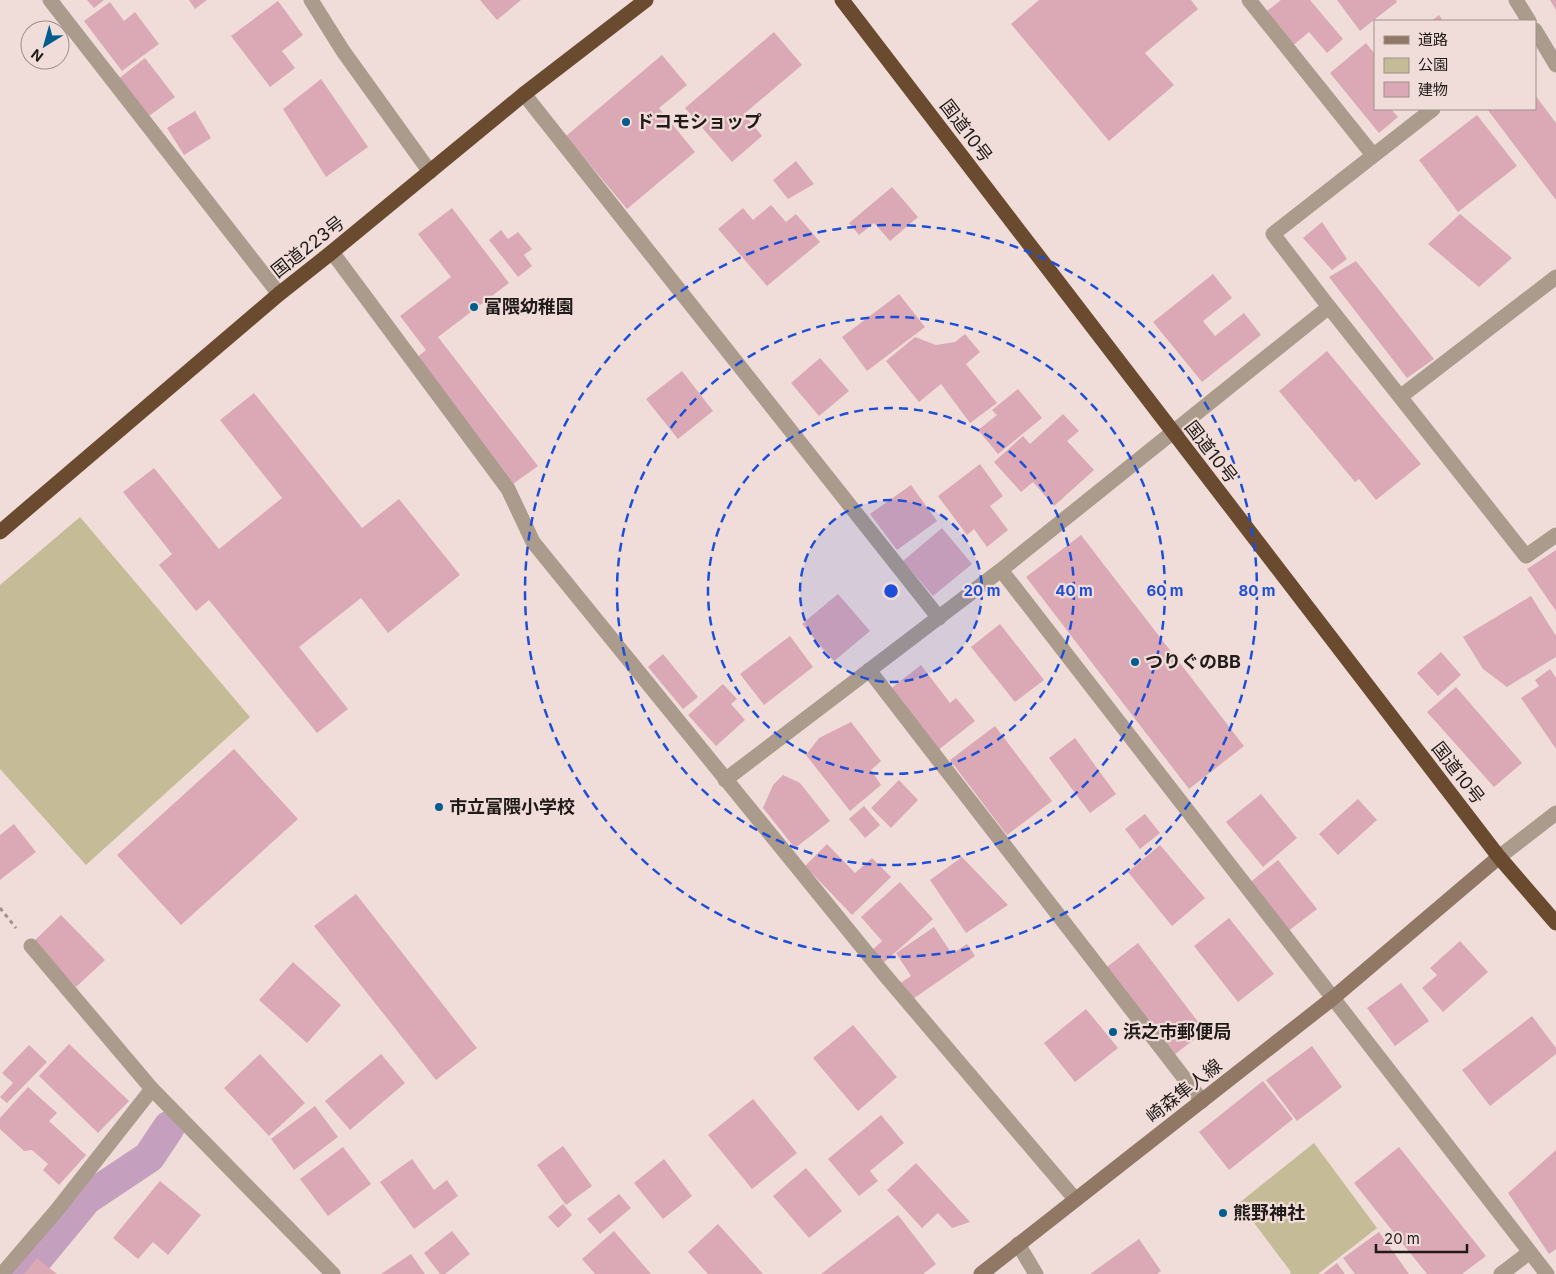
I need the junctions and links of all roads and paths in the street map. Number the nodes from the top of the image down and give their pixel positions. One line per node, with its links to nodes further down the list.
1 (311, 0): 13 (street)
2 (646, 0): 10 (highway, 国道223号)
3 (842, 0): 19 (highway, 国道10号)
4 (1249, 0): 12 (street)
5 (1516, 0): 7 (street)
6 (54, 1): 16 (street)
7 (1528, 20)
8 (1536, 32): 9 (street)
9 (1556, 65)
10 (524, 94): 13 (highway, 国道223号); 23 (street)
11 (1432, 110): 12 (street)
12 (1373, 155): 17 (street)
13 (430, 172): 14 (highway, 国道223号)
14 (332, 252): 16 (highway, 国道223号); 25 (street)
15 (1556, 277): 18 (street)
16 (279, 294): 20 (highway, 国道223号)
17 (1329, 307): 18 (street); 19 (street)
18 (1400, 397): 21 (street)
19 (1172, 433): 22 (street); 27 (highway, 国道10号)
20 (0, 532)
21 (1556, 535)
22 (1001, 570): 23 (street); 30 (street)
23 (939, 618): 24 (street)
24 (869, 670): 25 (street); 32 (street)
25 (725, 780): 33 (street)
26 (1556, 813): 27 (street)
27 (1499, 857): 28 (highway, 国道10号); 30 (main road, 崎森隼人線)
28 (1556, 923)
29 (31, 946): 31 (street)
30 (1333, 998): 32 (main road, 崎森隼人線); 35 (street)
31 (152, 1089): 36 (street); 37 (street)
32 (1202, 1101): 33 (main road, 崎森隼人線)
33 (1075, 1199): 34 (main road, 崎森隼人線)
34 (1018, 1244): 38 (main road, 崎森隼人線); 39 (street)
35 (1530, 1252): 40 (street); 41 (street)
36 (2, 1274)
37 (333, 1274)
38 (980, 1274)
39 (1036, 1274)
40 (1501, 1274)
41 (1547, 1274)

